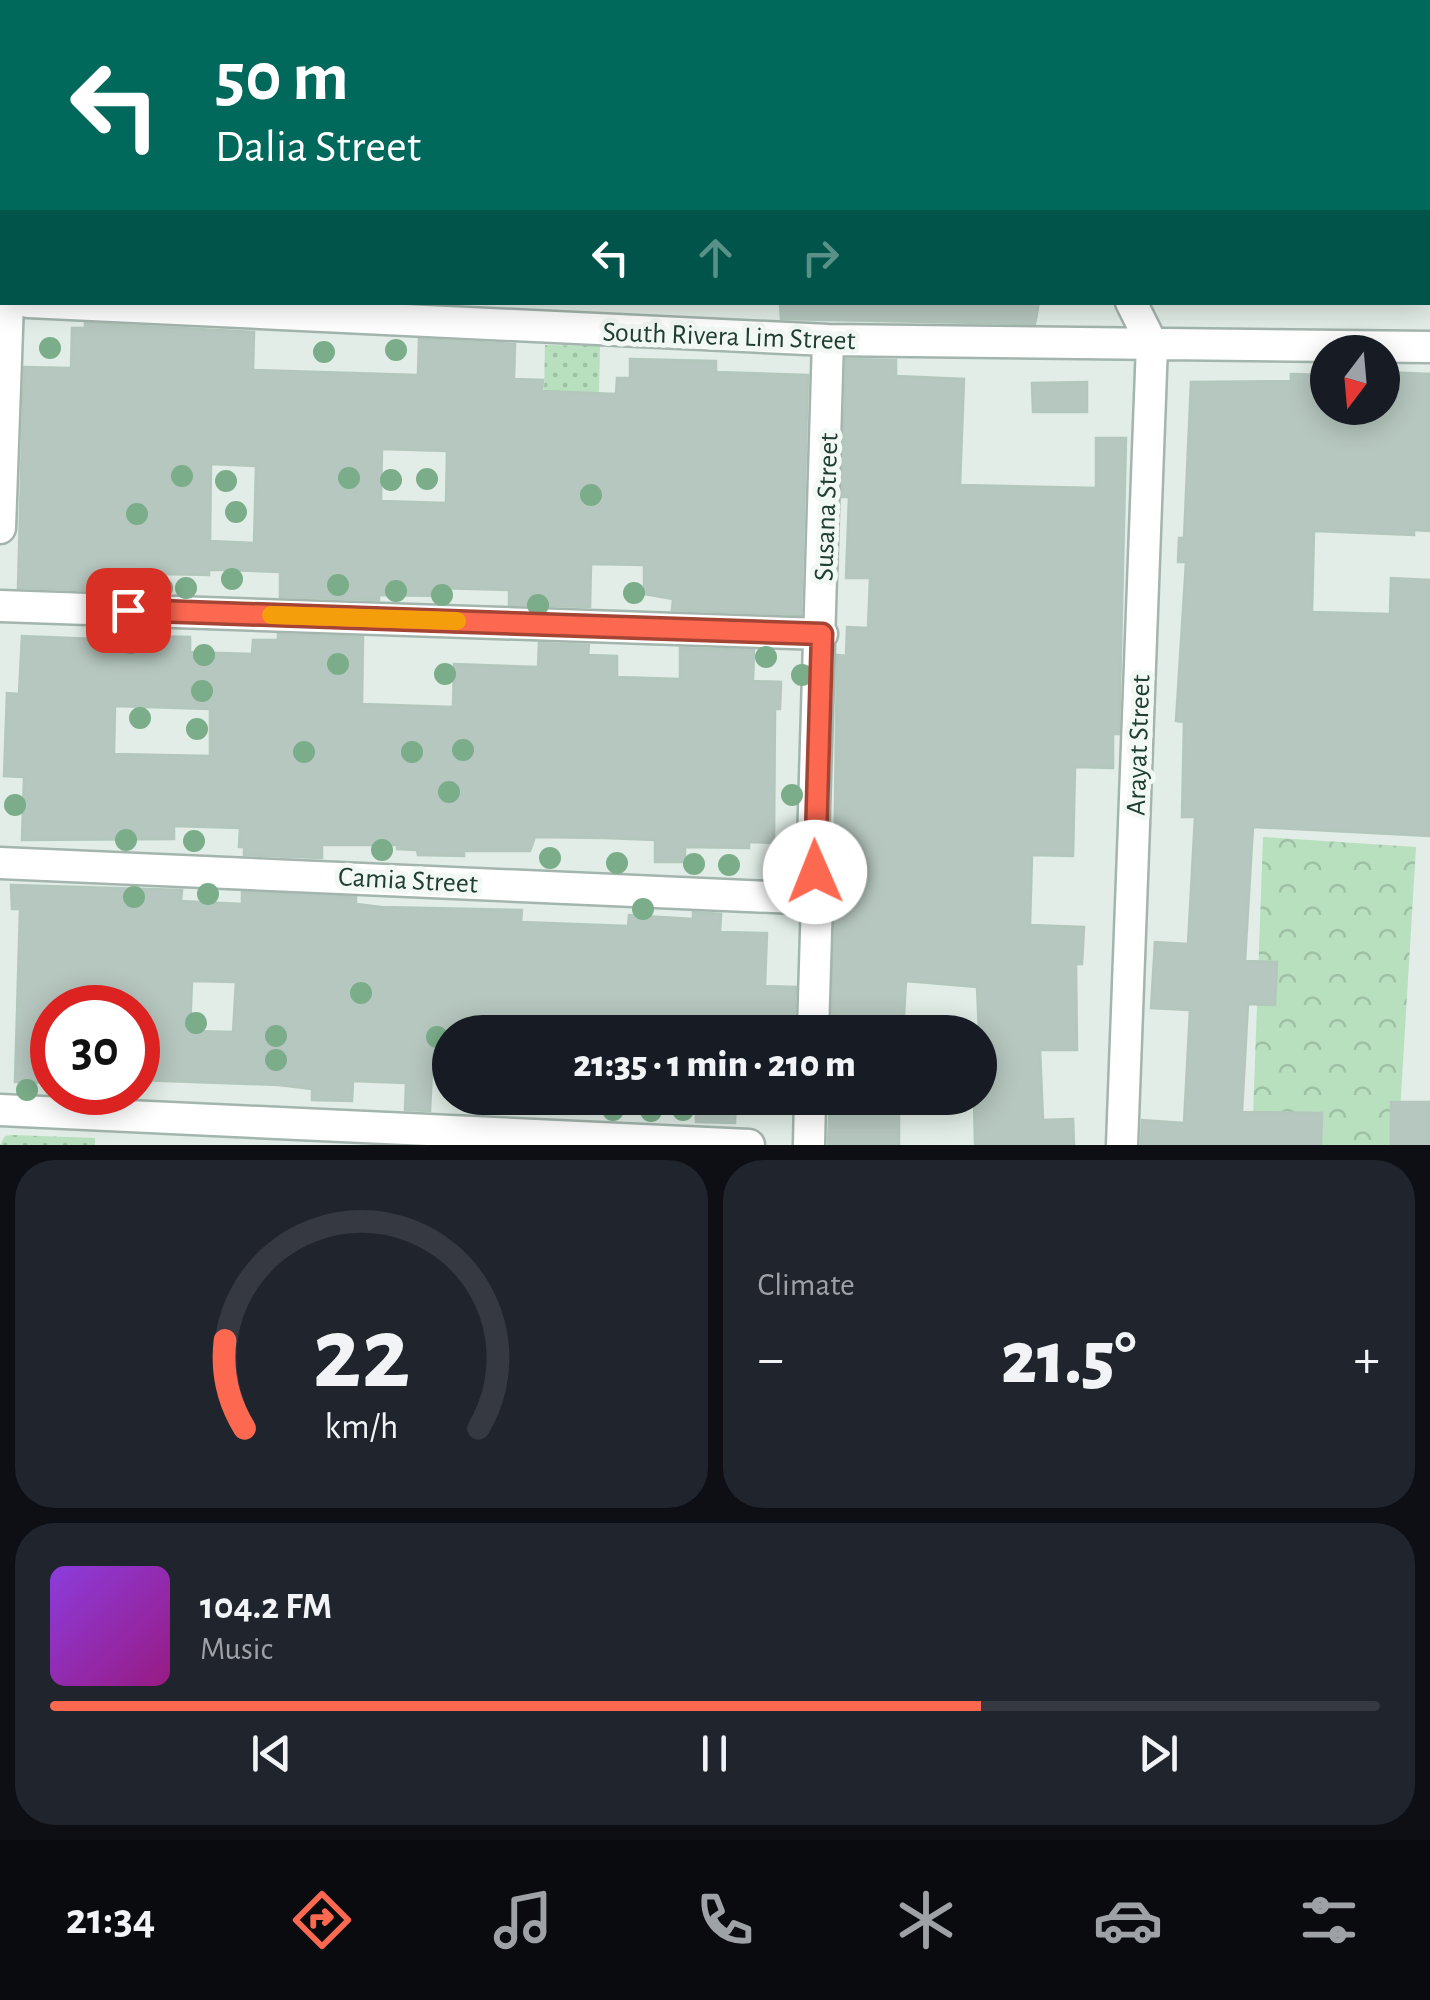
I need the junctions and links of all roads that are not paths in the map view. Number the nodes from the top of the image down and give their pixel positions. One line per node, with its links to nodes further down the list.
1 (4, 305): 7 (street)
2 (91, 305): 4 (street, South Rivera Lim Street)
3 (1132, 305): 5 (street)
4 (828, 340): 5 (street, South Rivera Lim Street); 9 (street, Susana Street)
5 (1152, 344): 6 (street, South Rivera Lim Street); 17 (street, Arayat Street)
6 (1430, 347)
7 (0, 528)
8 (0, 606): 9 (street)
9 (822, 634): 11 (street, Susana Street)
10 (0, 863): 11 (street, Camia Street)
11 (817, 898): 12 (street, Susana Street)
12 (813, 1015)
13 (0, 1110): 15 (street)
14 (810, 1115): 16 (street)
15 (749, 1145)
16 (809, 1145)
17 (1122, 1145)

